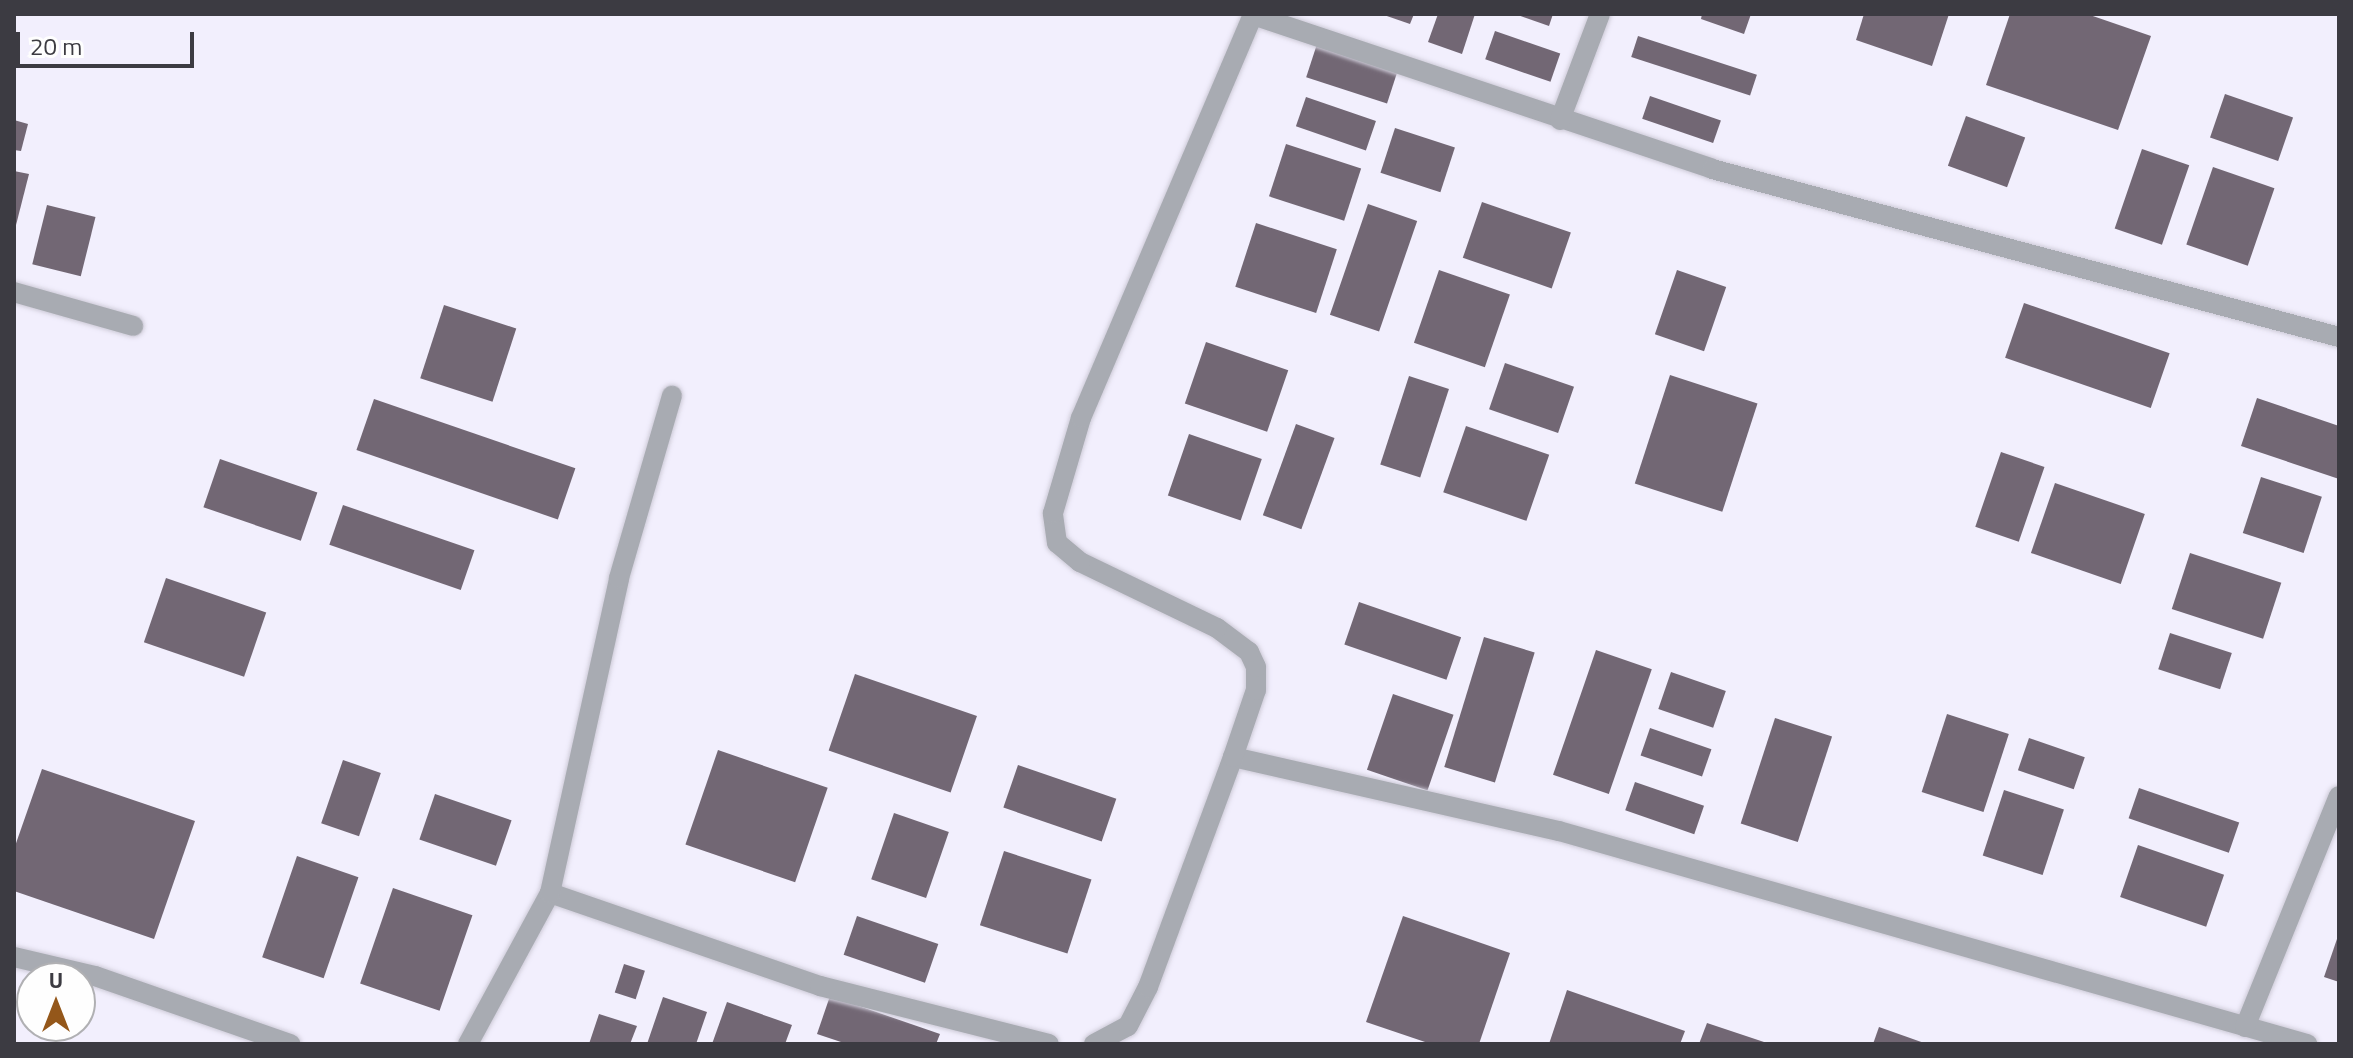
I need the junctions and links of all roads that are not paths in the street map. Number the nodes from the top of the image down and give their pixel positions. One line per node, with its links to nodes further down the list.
1 (1600, 14): 3 (street)
2 (1253, 15): 3 (street); 8 (street)
3 (1560, 120): 6 (street)
4 (14, 292): 5 (street)
5 (133, 326)
6 (2339, 337)
7 (672, 396): 10 (street)
8 (1233, 757): 12 (street); 16 (street)
9 (2339, 796): 12 (street)
10 (550, 893): 14 (street); 15 (street)
11 (14, 957): 13 (street)
12 (2245, 1027): 17 (street)
13 (290, 1044)
14 (468, 1044)
15 (1049, 1044)
16 (1094, 1044)
17 (2307, 1044)

